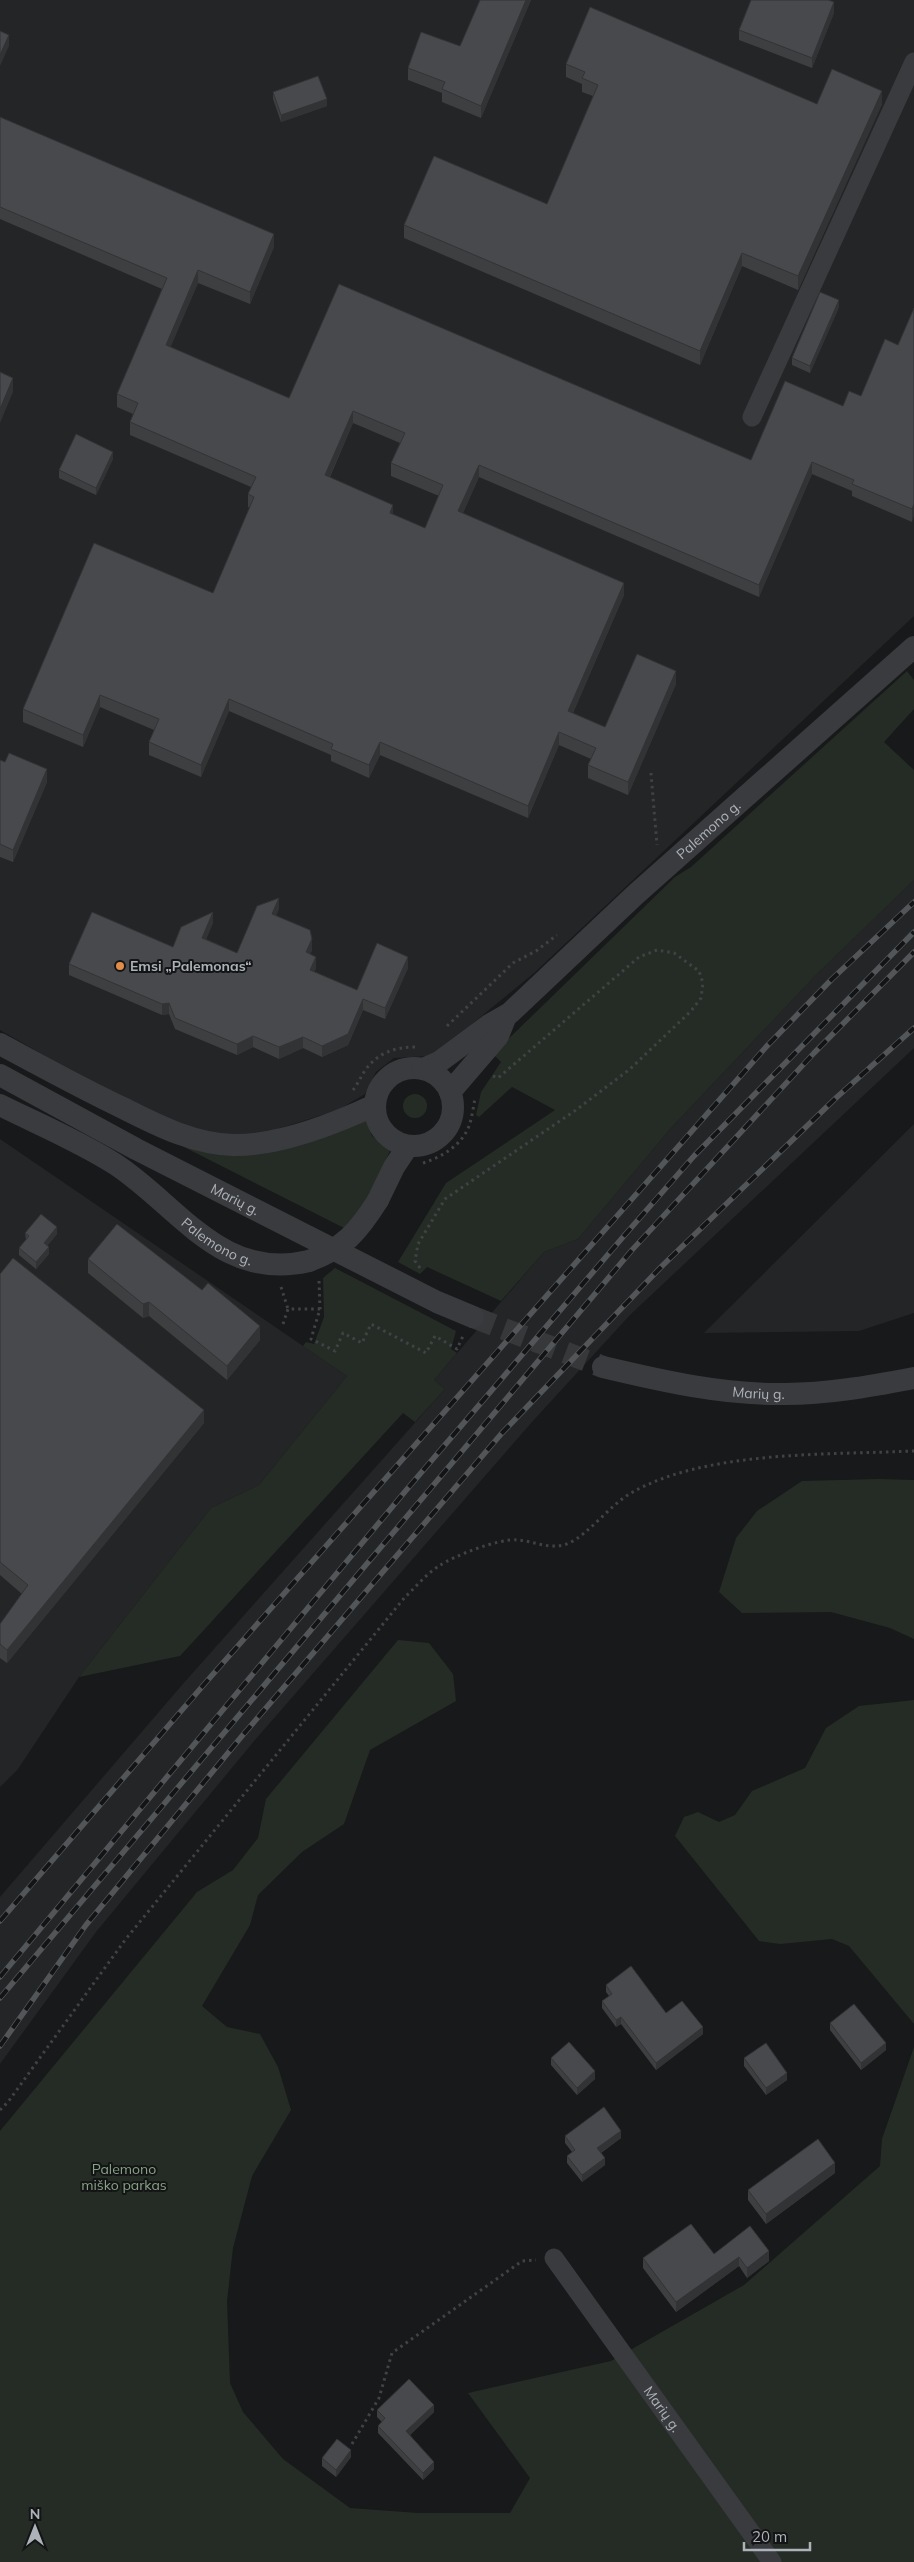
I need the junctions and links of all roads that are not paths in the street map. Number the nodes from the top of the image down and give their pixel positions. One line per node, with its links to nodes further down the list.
1 (914, 62): 2 (street)
2 (752, 417)
3 (914, 647): 4 (street, Palemono g.)
4 (506, 1016): 6 (street, Palemono g.); 8 (street, Palemono g.)
5 (0, 1044): 10 (street)
6 (423, 1069): 8 (street); 10 (street, Palemono g.)
7 (0, 1075): 12 (street, Marių g.)
8 (450, 1092): 11 (street)
9 (0, 1105): 11 (street, Palemono g., bridge)
10 (375, 1105): 11 (street)
11 (413, 1156)
12 (469, 1324)
13 (603, 1367): 14 (street, Marių g.)
14 (914, 1378)
15 (554, 2258): 16 (street, Marių g.)
16 (772, 2562)

